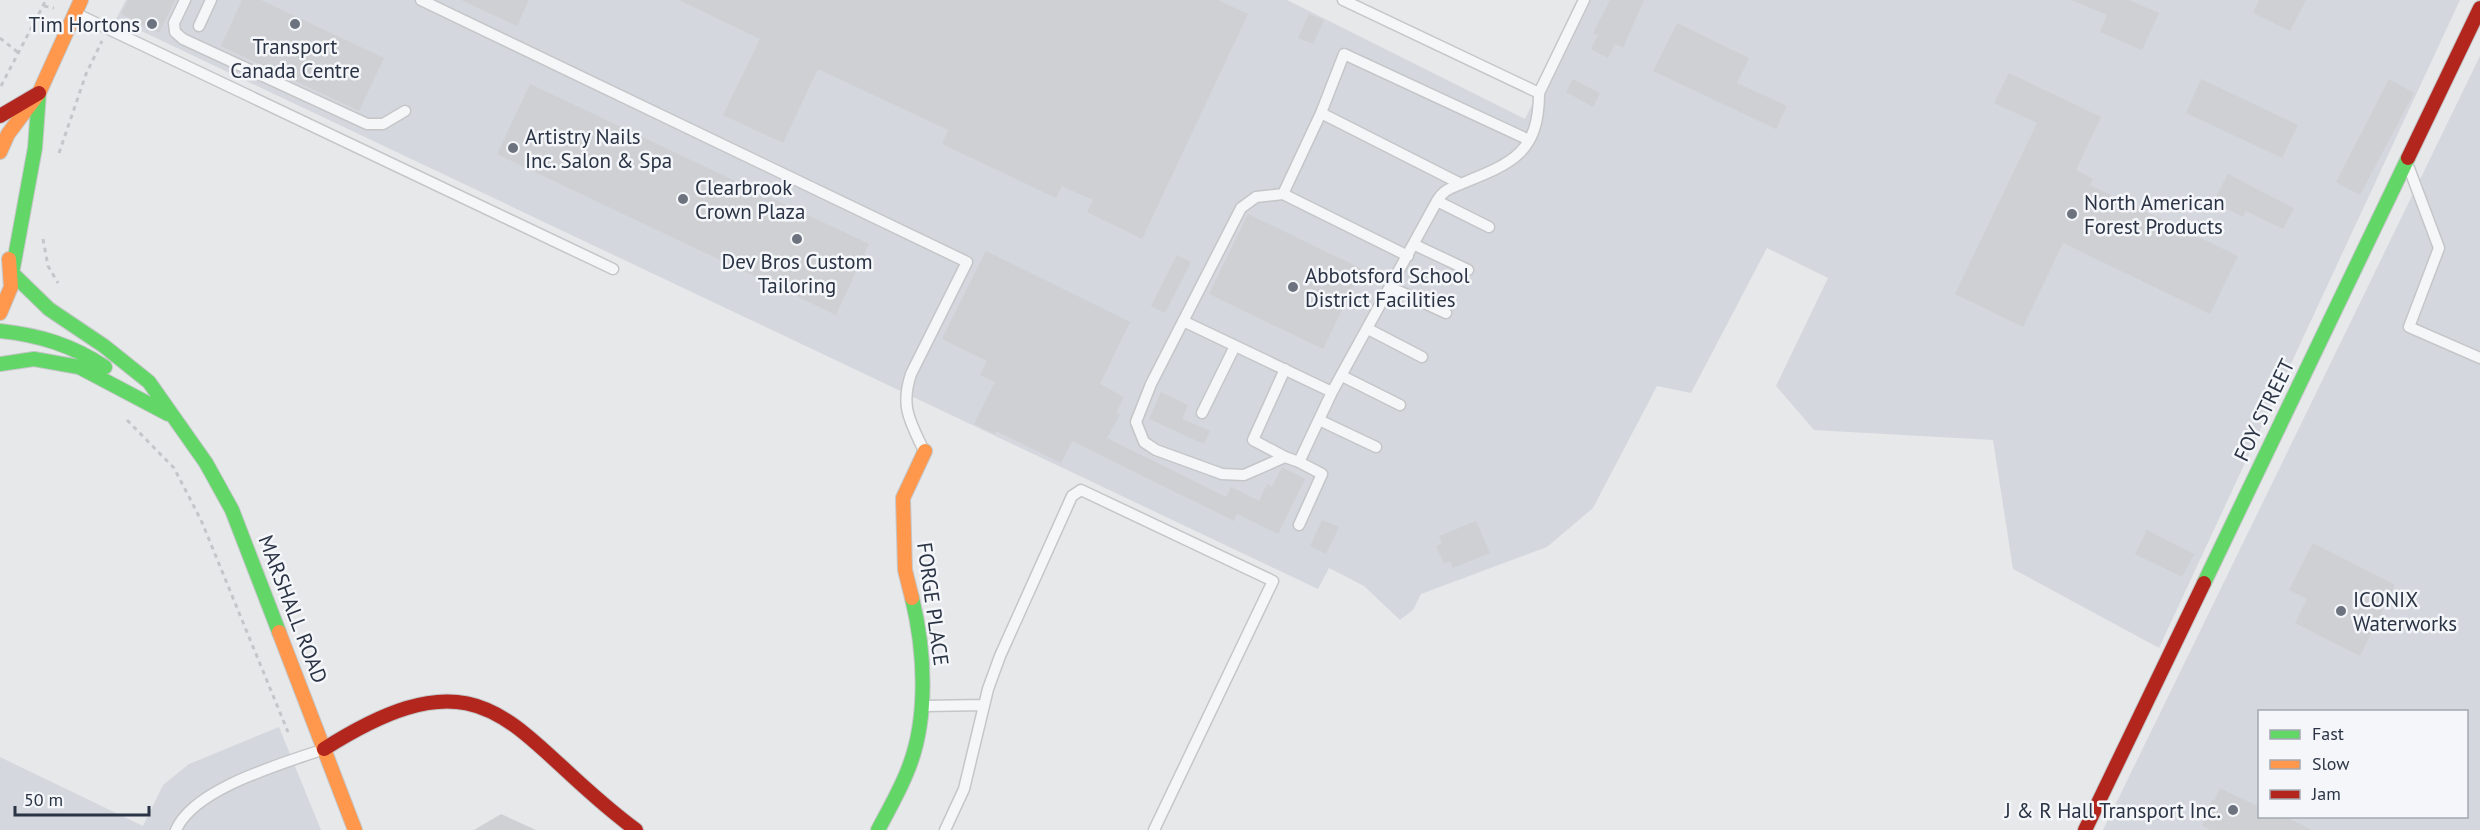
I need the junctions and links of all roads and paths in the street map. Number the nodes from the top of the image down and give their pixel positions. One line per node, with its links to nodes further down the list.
1 (46, 0): 12 (path)
2 (185, 0): 16 (lane)
3 (211, 0): 9 (lane)
4 (421, 0): 54 (lane)
5 (1343, 0): 15 (lane)
6 (1584, 0): 15 (lane)
7 (78, 6): 14 (main road); 31 (lane)
8 (2480, 8): 22 (main road, FOY STREET)
9 (199, 26)
10 (105, 35): 21 (path)
11 (0, 38): 12 (path)
12 (20, 54): 13 (path)
13 (0, 87)
14 (39, 93): 18 (main road); 20 (main road); 32 (main road)
15 (1539, 93): 19 (lane)
16 (405, 111)
17 (1321, 113): 19 (lane); 23 (lane); 24 (lane)
18 (0, 116)
19 (1529, 140): 23 (lane)
20 (0, 152)
21 (58, 155)
22 (2407, 162): 43 (lane); 68 (main road, FOY STREET)
23 (1461, 184): 25 (lane)
24 (1283, 194): 30 (lane); 38 (lane)
25 (1437, 201): 26 (lane); 29 (lane)
26 (1489, 227)
27 (45, 229): 34 (path)
28 (1, 243): 32 (main road)
29 (1415, 245): 30 (lane); 33 (lane)
30 (1408, 256): 35 (lane)
31 (613, 269)
32 (12, 270): 36 (main road); 51 (main road, MARSHALL ROAD)
33 (1468, 270)
34 (60, 287)
35 (1390, 287): 37 (lane); 39 (lane)
36 (0, 313)
37 (1446, 313)
38 (1183, 321): 41 (lane); 55 (lane)
39 (1368, 329): 42 (lane); 46 (lane)
40 (0, 331): 51 (main road, MARSHALL ROAD)
41 (1235, 346): 45 (lane); 50 (lane)
42 (1422, 357)
43 (2480, 358)
44 (0, 364): 51 (main road)
45 (1285, 369): 47 (lane); 55 (lane)
46 (1342, 376): 47 (lane); 48 (lane)
47 (1332, 392): 52 (lane)
48 (1400, 405)
49 (120, 412): 60 (path)
50 (1202, 413)
51 (169, 414): 61 (main road, MARSHALL ROAD)
52 (1319, 420): 53 (lane); 56 (lane)
53 (1376, 447)
54 (925, 451): 59 (main road, FORGE PLACE)
55 (1285, 457): 56 (lane)
56 (1299, 462): 57 (lane)
57 (1299, 525)
58 (984, 705): 59 (lane); 66 (lane); 67 (lane)
59 (923, 706): 65 (main road, FORGE PLACE)
60 (288, 732)
61 (324, 749): 62 (lane); 63 (main road, MARSHALL ROAD); 64 (main road)
62 (176, 830)
63 (355, 830)
64 (636, 830)
65 (878, 830)
66 (945, 830)
67 (1154, 830)
68 (2085, 830)

